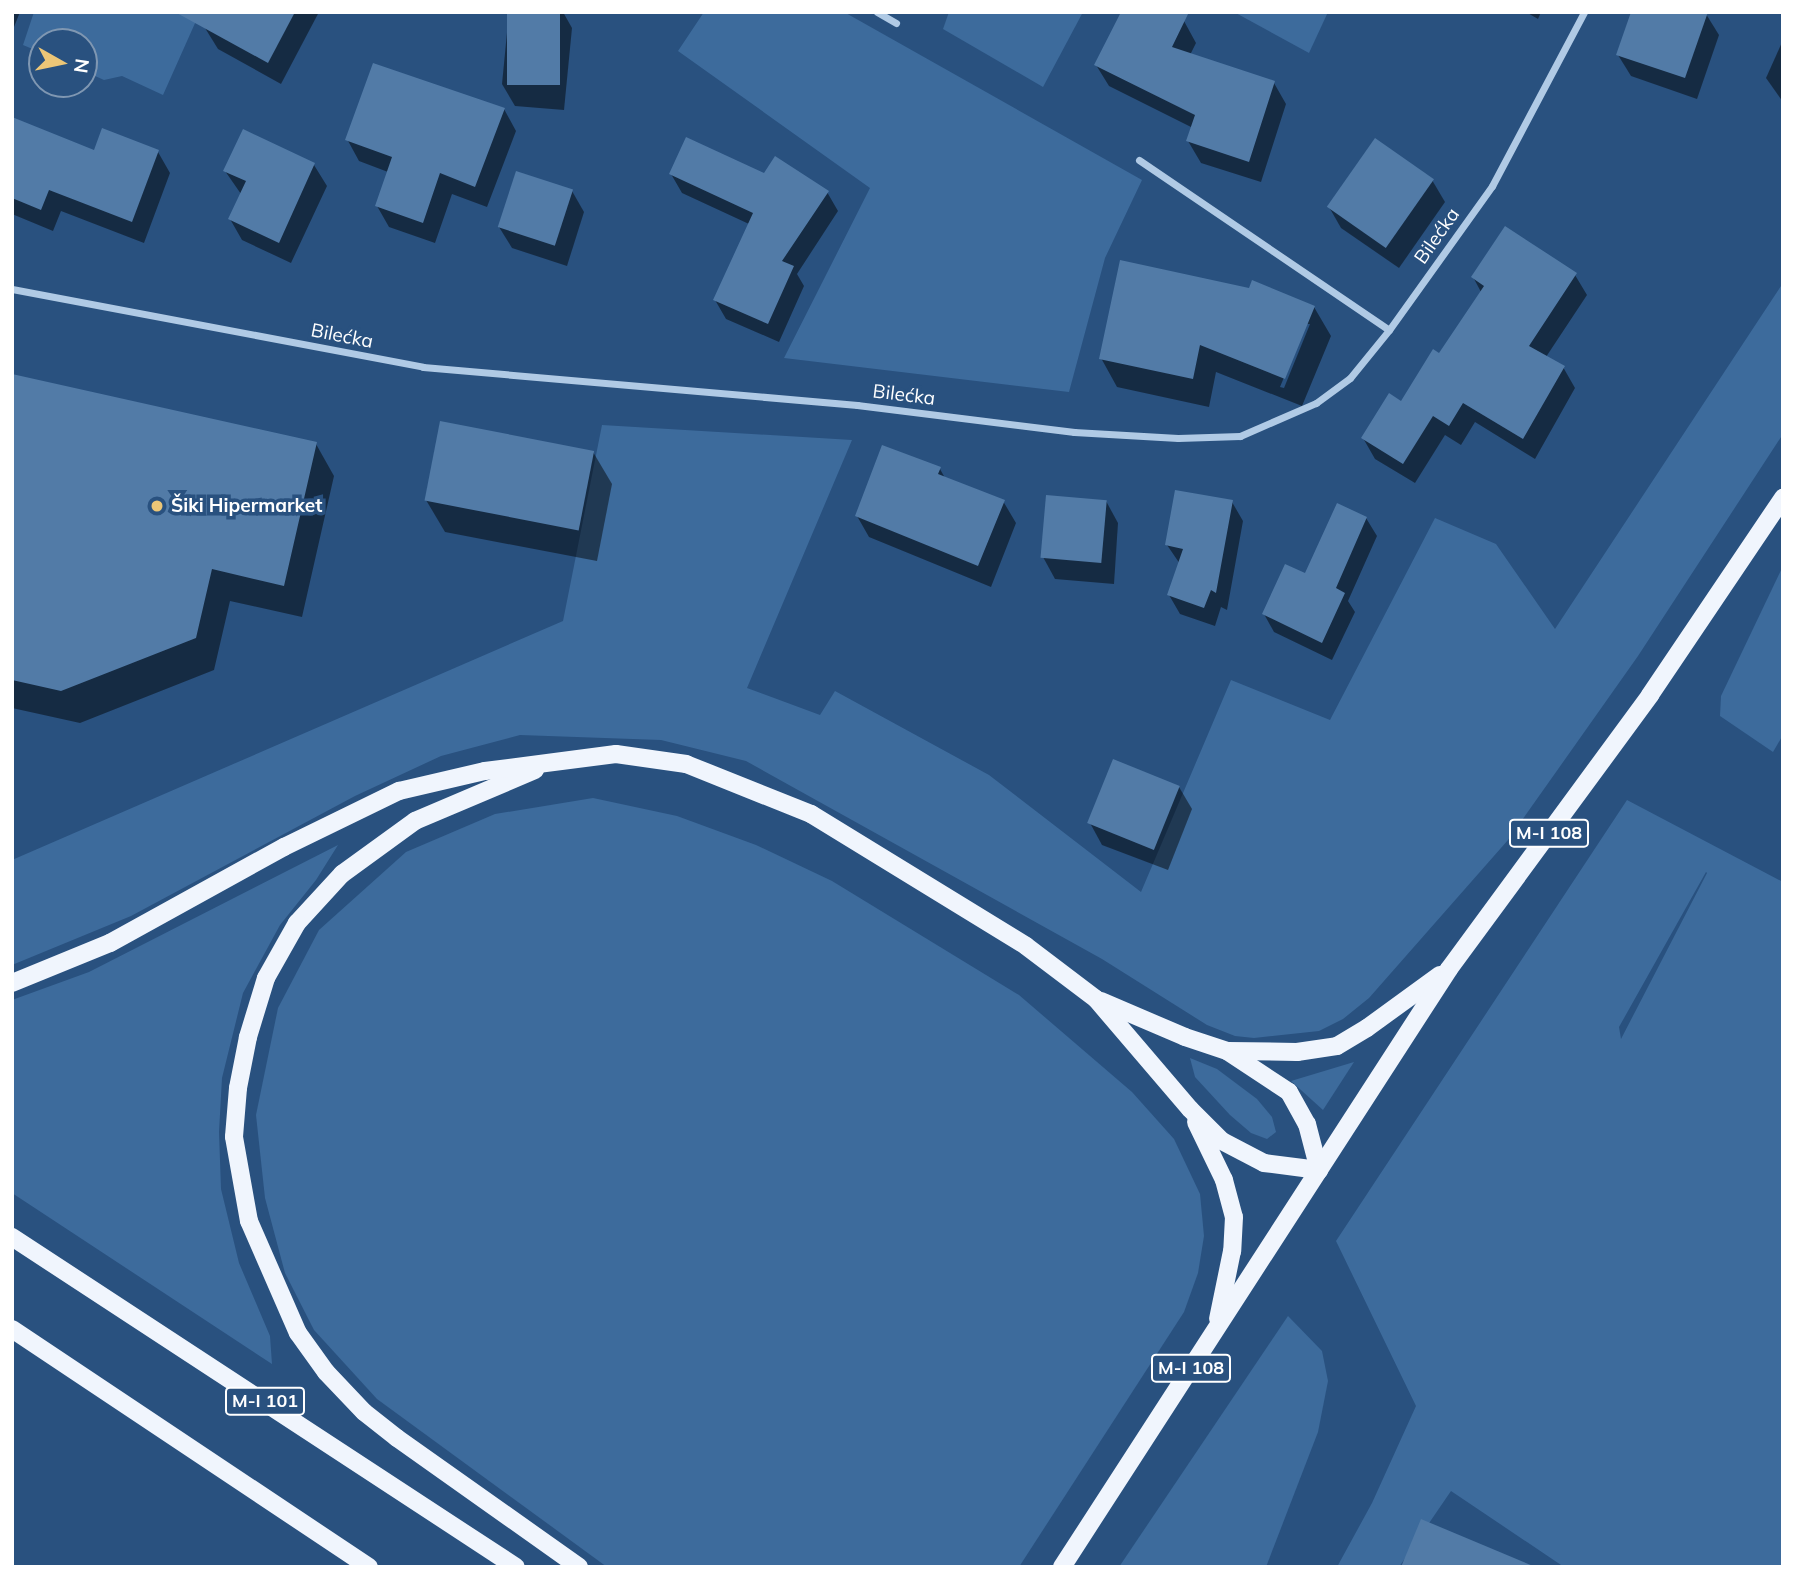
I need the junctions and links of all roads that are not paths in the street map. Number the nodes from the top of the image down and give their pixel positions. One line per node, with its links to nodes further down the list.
1 (877, 12): 3 (street)
2 (1584, 12): 6 (street, Bilećka)
3 (896, 23)
4 (1139, 160): 6 (street)
5 (12, 289): 6 (street, Bilećka)
6 (1389, 330)
7 (1783, 498): 9 (main road, M-I 108)
8 (557, 760): 10 (main road); 11 (main road); 20 (main road)
9 (1449, 969): 12 (main road); 14 (main road, M-I 108)
10 (12, 983)
11 (1096, 999): 12 (main road); 13 (main road)
12 (1227, 1051): 14 (main road)
13 (1190, 1109): 14 (main road); 17 (main road)
14 (1320, 1170): 17 (main road, M-I 108)
15 (12, 1237): 19 (main road, M-I 101)
16 (12, 1329): 18 (main road)
17 (1215, 1331): 21 (main road, M-I 108)
18 (369, 1567)
19 (516, 1567)
20 (579, 1567)
21 (1062, 1567)

